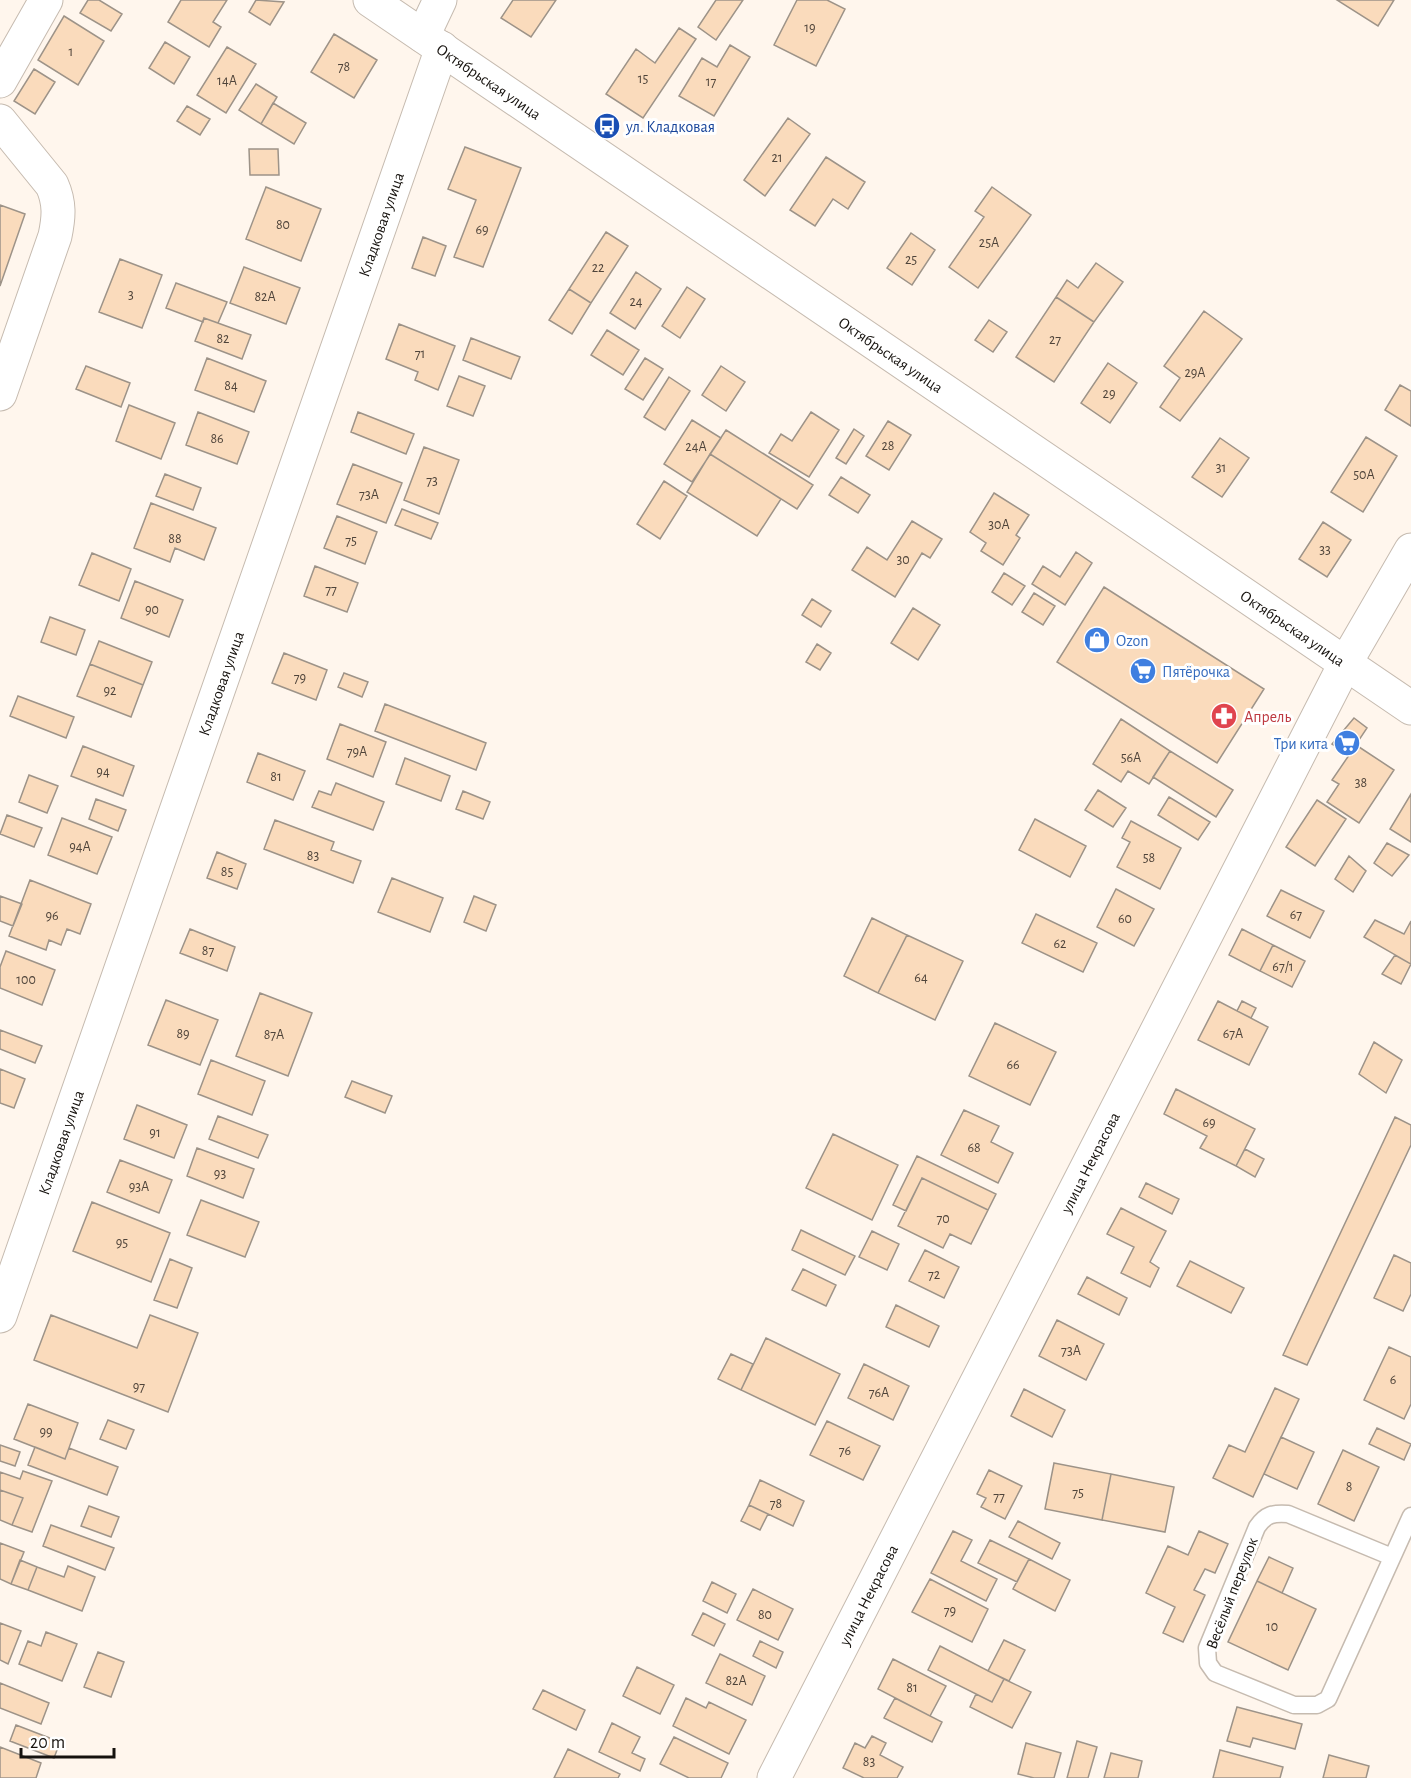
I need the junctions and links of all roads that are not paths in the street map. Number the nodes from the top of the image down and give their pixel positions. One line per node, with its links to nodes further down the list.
1 (46, 0): 5 (street)
2 (370, 0): 4 (street, Октябрьская улица)
3 (440, 0): 4 (street, Кладковая улица)
4 (433, 42): 9 (street, Октябрьская улица); 11 (street, Кладковая улица)
5 (0, 81)
6 (0, 121): 7 (street)
7 (0, 394)
8 (1411, 550): 9 (street, улица Некрасова)
9 (1346, 662): 10 (street, Октябрьская улица); 14 (street, улица Некрасова)
10 (1411, 708)
11 (0, 1316)
12 (1411, 1516): 13 (lane, Весёлый переулок)
13 (1392, 1557): 13 (lane, Весёлый переулок)
14 (774, 1778)

